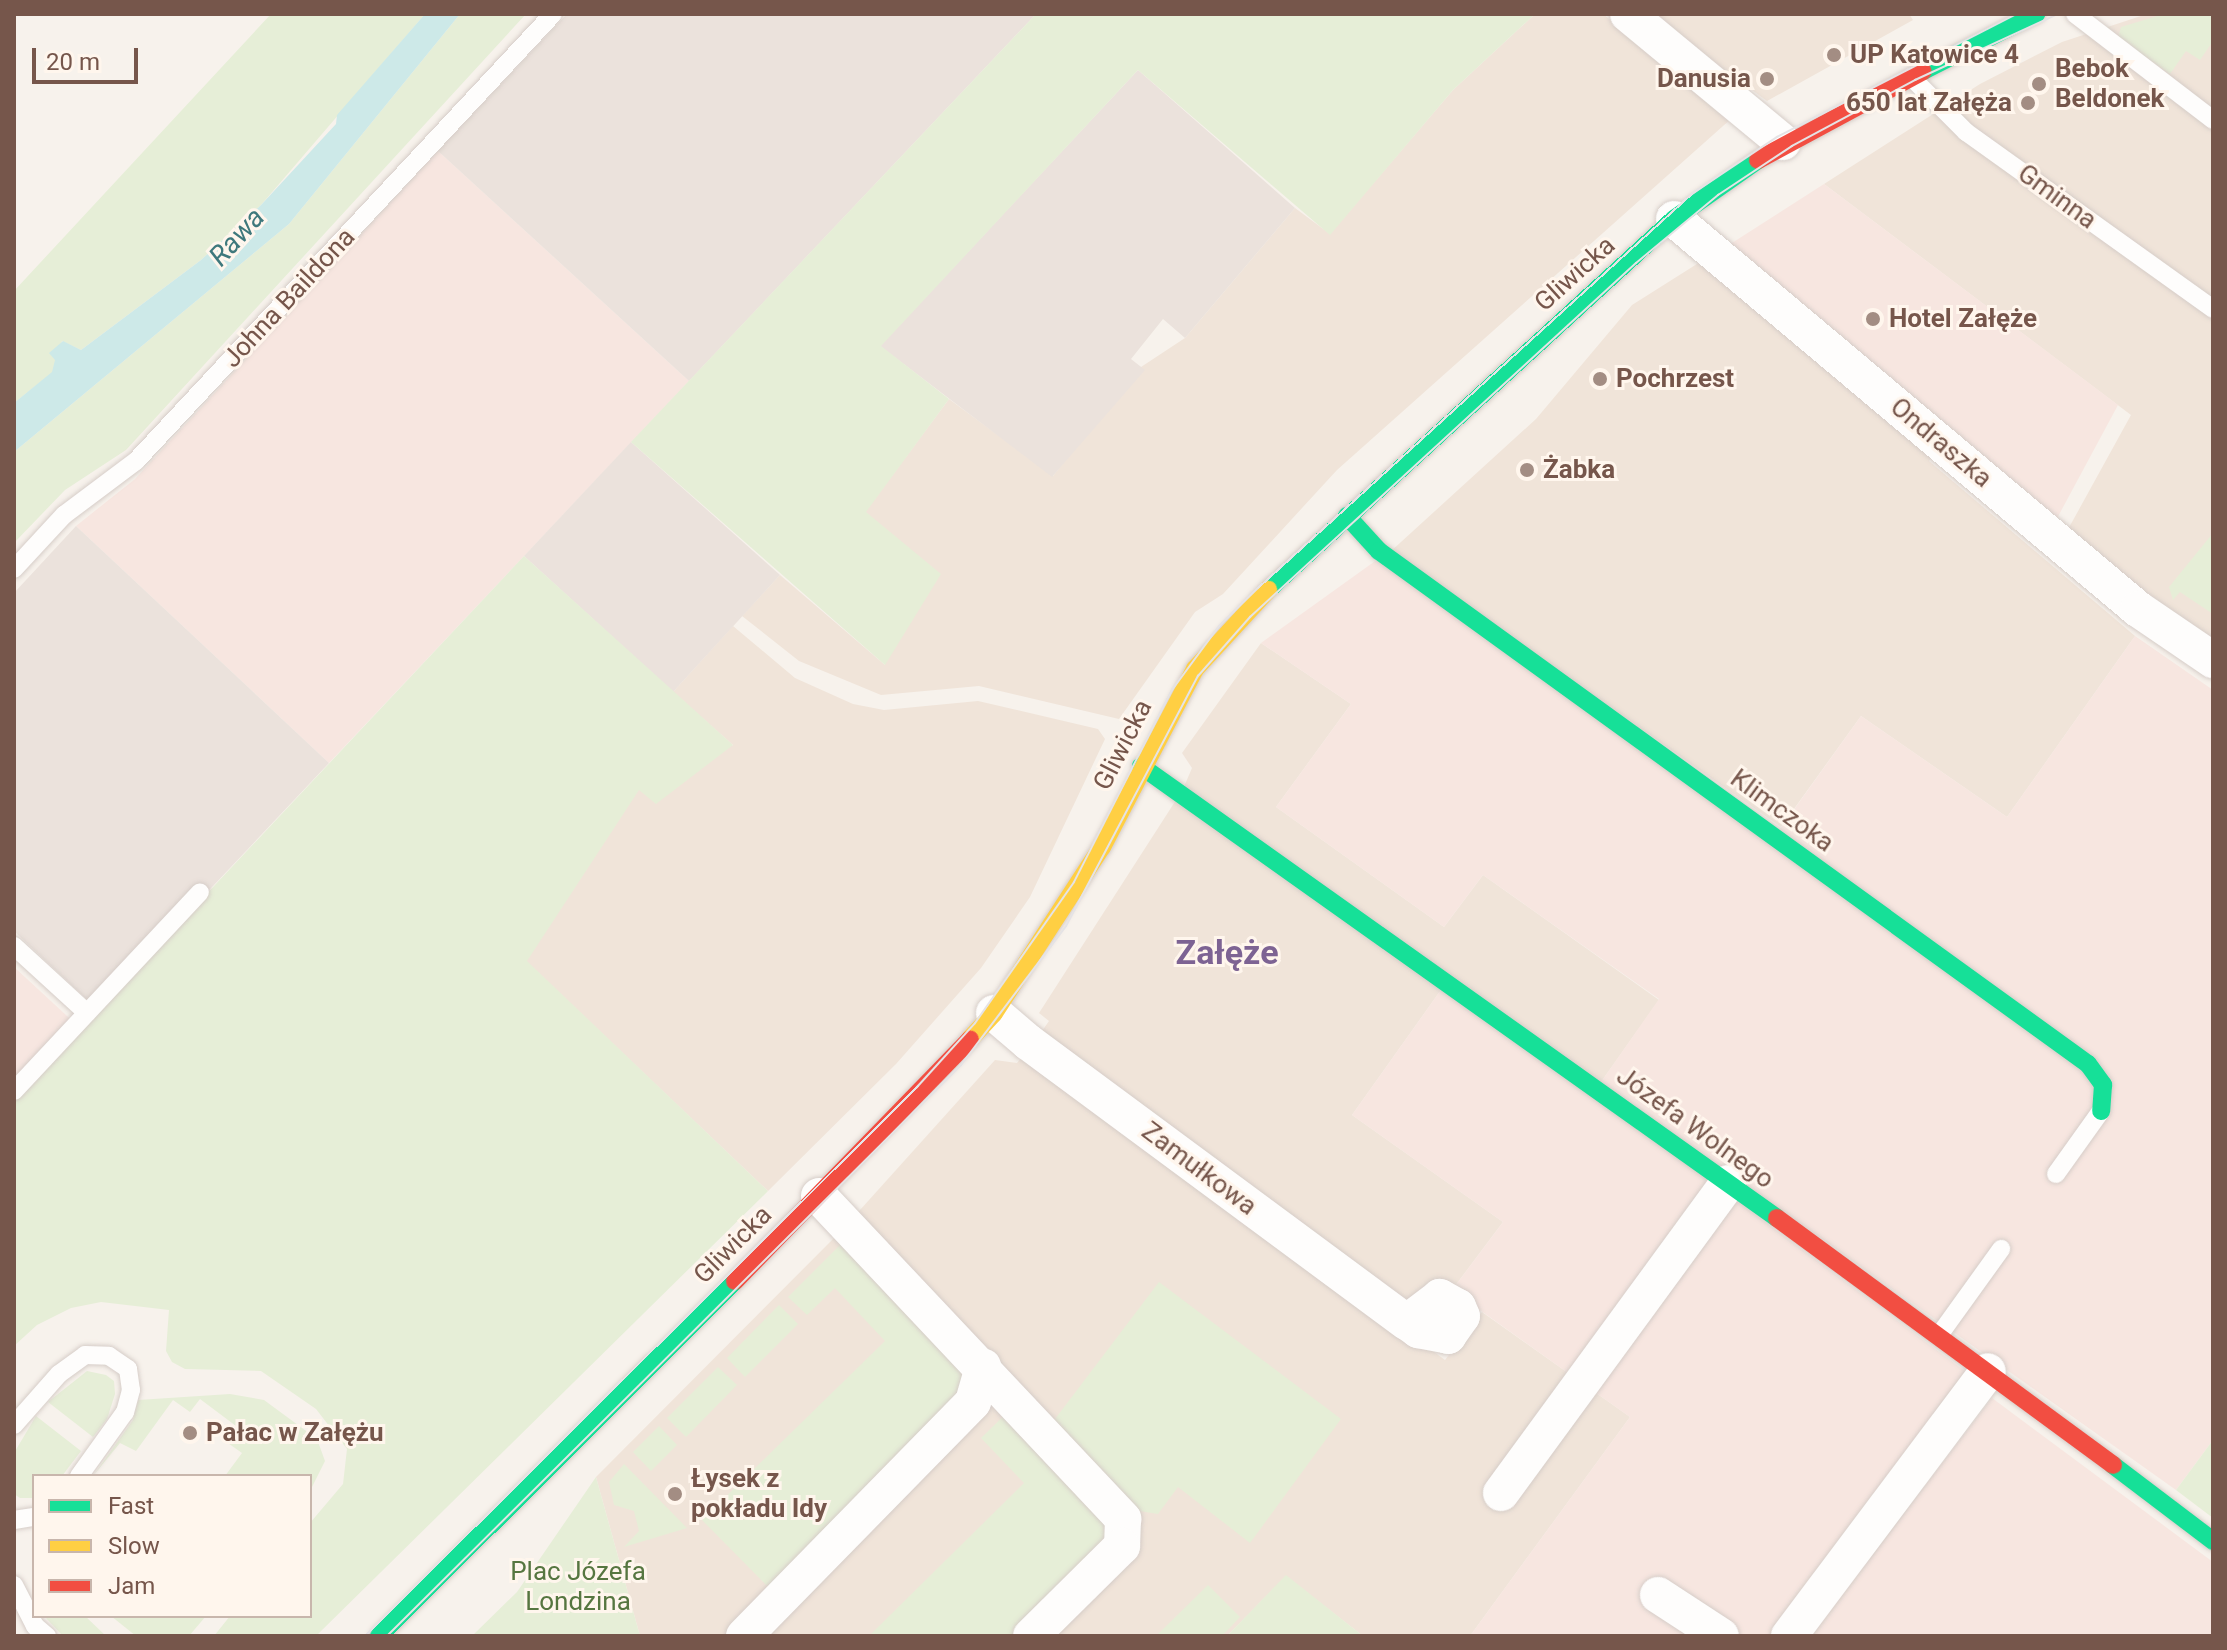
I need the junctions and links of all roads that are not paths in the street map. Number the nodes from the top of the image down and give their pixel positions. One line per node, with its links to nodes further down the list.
1 (553, 14): 12 (lane, Johna Baildona)
2 (1628, 14): 8 (street)
3 (2036, 14): 5 (street, Gliwicka)
4 (2075, 14): 7 (lane)
5 (2003, 20): 6 (street, Gliwicka)
6 (1909, 75): 8 (street, Gliwicka); 10 (lane, Gminna)
7 (2213, 120)
8 (1783, 142): 9 (street, Gliwicka)
9 (1674, 219): 11 (street, Gliwicka); 13 (street, Ondraszka)
10 (2213, 309)
11 (1347, 516): 14 (street, Gliwicka); 20 (street, Klimczoka)
12 (14, 569)
13 (2213, 660)
14 (1141, 766): 18 (street, Gliwicka); 22 (street, Józefa Wolnego)
15 (200, 892): 17 (lane)
16 (14, 946): 17 (lane)
17 (87, 1013): 19 (lane)
18 (994, 1013): 23 (street, Gliwicka); 25 (street, Zamułkowa)
19 (14, 1091)
20 (2101, 1111): 21 (lane, Klimczoka)
21 (2056, 1174)
22 (1728, 1183): 26 (street, Józefa Wolnego); 31 (street)
23 (819, 1196): 27 (street); 36 (street, Gliwicka)
24 (2001, 1249): 26 (lane)
25 (1407, 1322)
26 (1940, 1334): 28 (street, Józefa Wolnego)
27 (983, 1366): 37 (street); 38 (street)
28 (1988, 1371): 32 (street, Józefa Wolnego); 40 (street)
29 (14, 1425): 30 (lane)
30 (80, 1474)
31 (1501, 1493)
32 (2213, 1541)
33 (14, 1585): 35 (lane)
34 (1658, 1595): 39 (street)
35 (32, 1615)
36 (379, 1636)
37 (744, 1636)
38 (1031, 1636)
39 (1721, 1636)
40 (1789, 1636)

